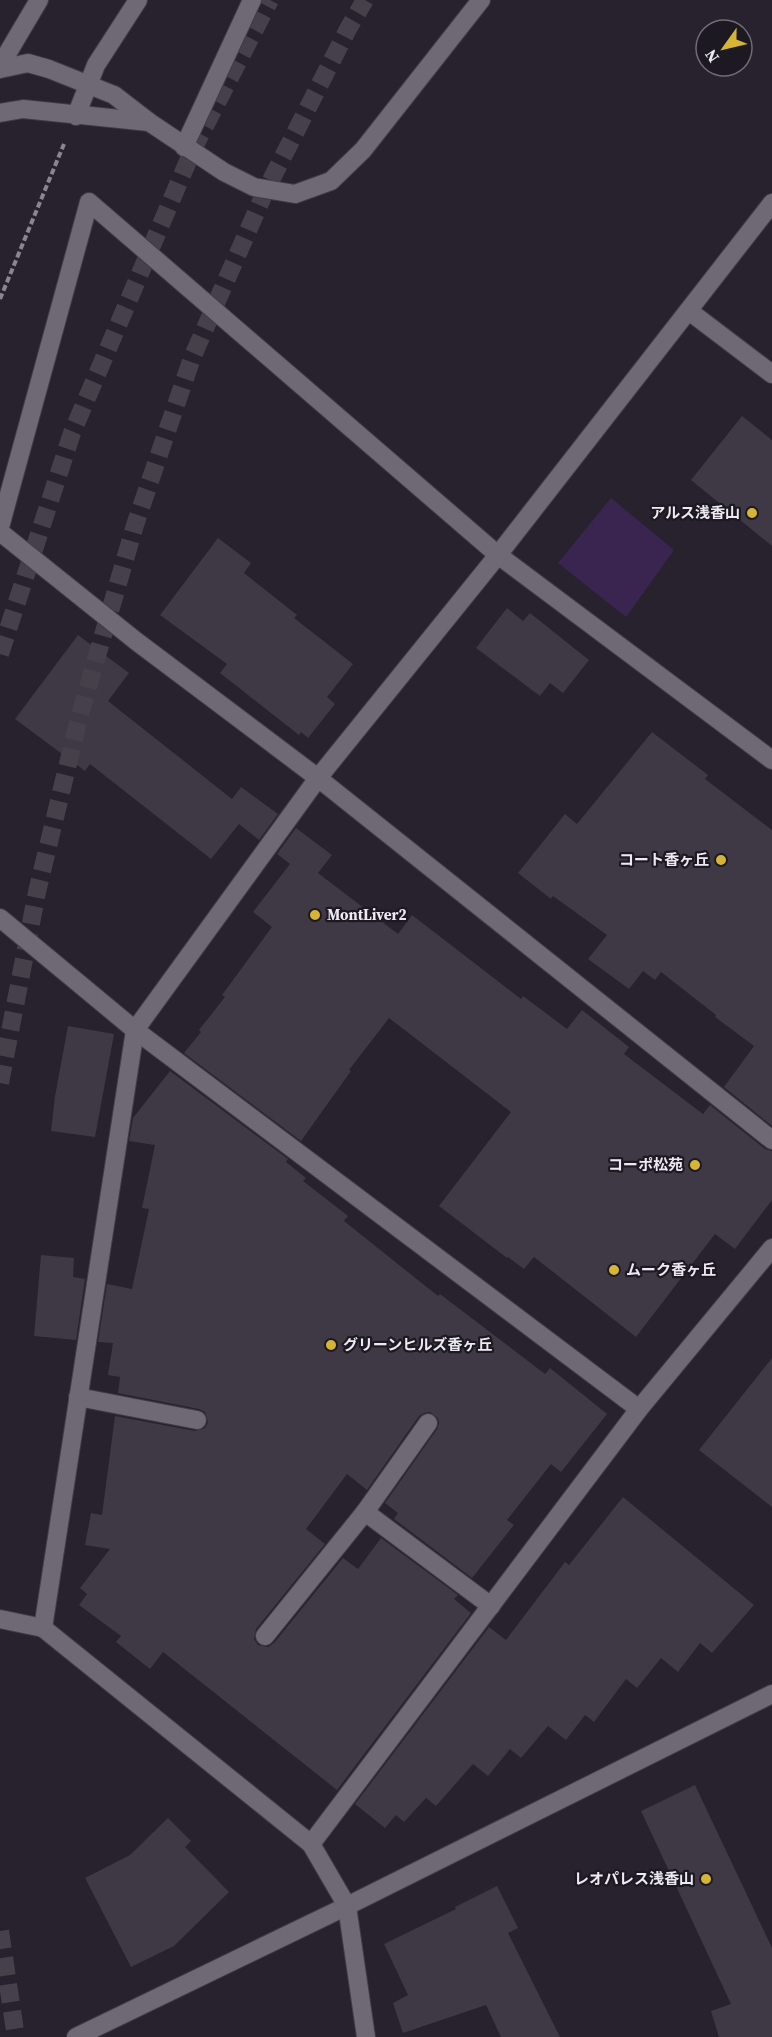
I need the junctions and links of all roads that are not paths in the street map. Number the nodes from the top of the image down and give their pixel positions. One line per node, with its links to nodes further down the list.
1 (39, 0): 5 (street)
2 (138, 0): 6 (street)
3 (252, 0): 10 (street)
4 (482, 0): 10 (street)
5 (0, 68): 6 (street)
6 (87, 85): 8 (street); 9 (street)
7 (0, 113): 8 (street)
8 (76, 116): 9 (street)
9 (149, 122): 10 (street)
10 (184, 147)
11 (772, 203): 12 (street)
12 (689, 311): 13 (street); 15 (street)
13 (772, 374)
14 (0, 529): 15 (street); 17 (street)
15 (498, 555): 16 (street); 17 (street)
16 (772, 760)
17 (318, 778): 19 (street); 20 (street)
18 (0, 918): 19 (street)
19 (135, 1030): 22 (street); 23 (street)
20 (772, 1140)
21 (772, 1248): 23 (street)
22 (78, 1397): 24 (street); 29 (street)
23 (639, 1408): 27 (street)
24 (196, 1420)
25 (428, 1423): 26 (street)
26 (365, 1512): 27 (street); 30 (street)
27 (490, 1606): 32 (street)
28 (0, 1619): 29 (street)
29 (43, 1628): 32 (street)
30 (265, 1636)
31 (772, 1694): 33 (street)
32 (311, 1844): 33 (street)
33 (347, 1906): 34 (street); 35 (street)
34 (76, 2037)
35 (366, 2037)

